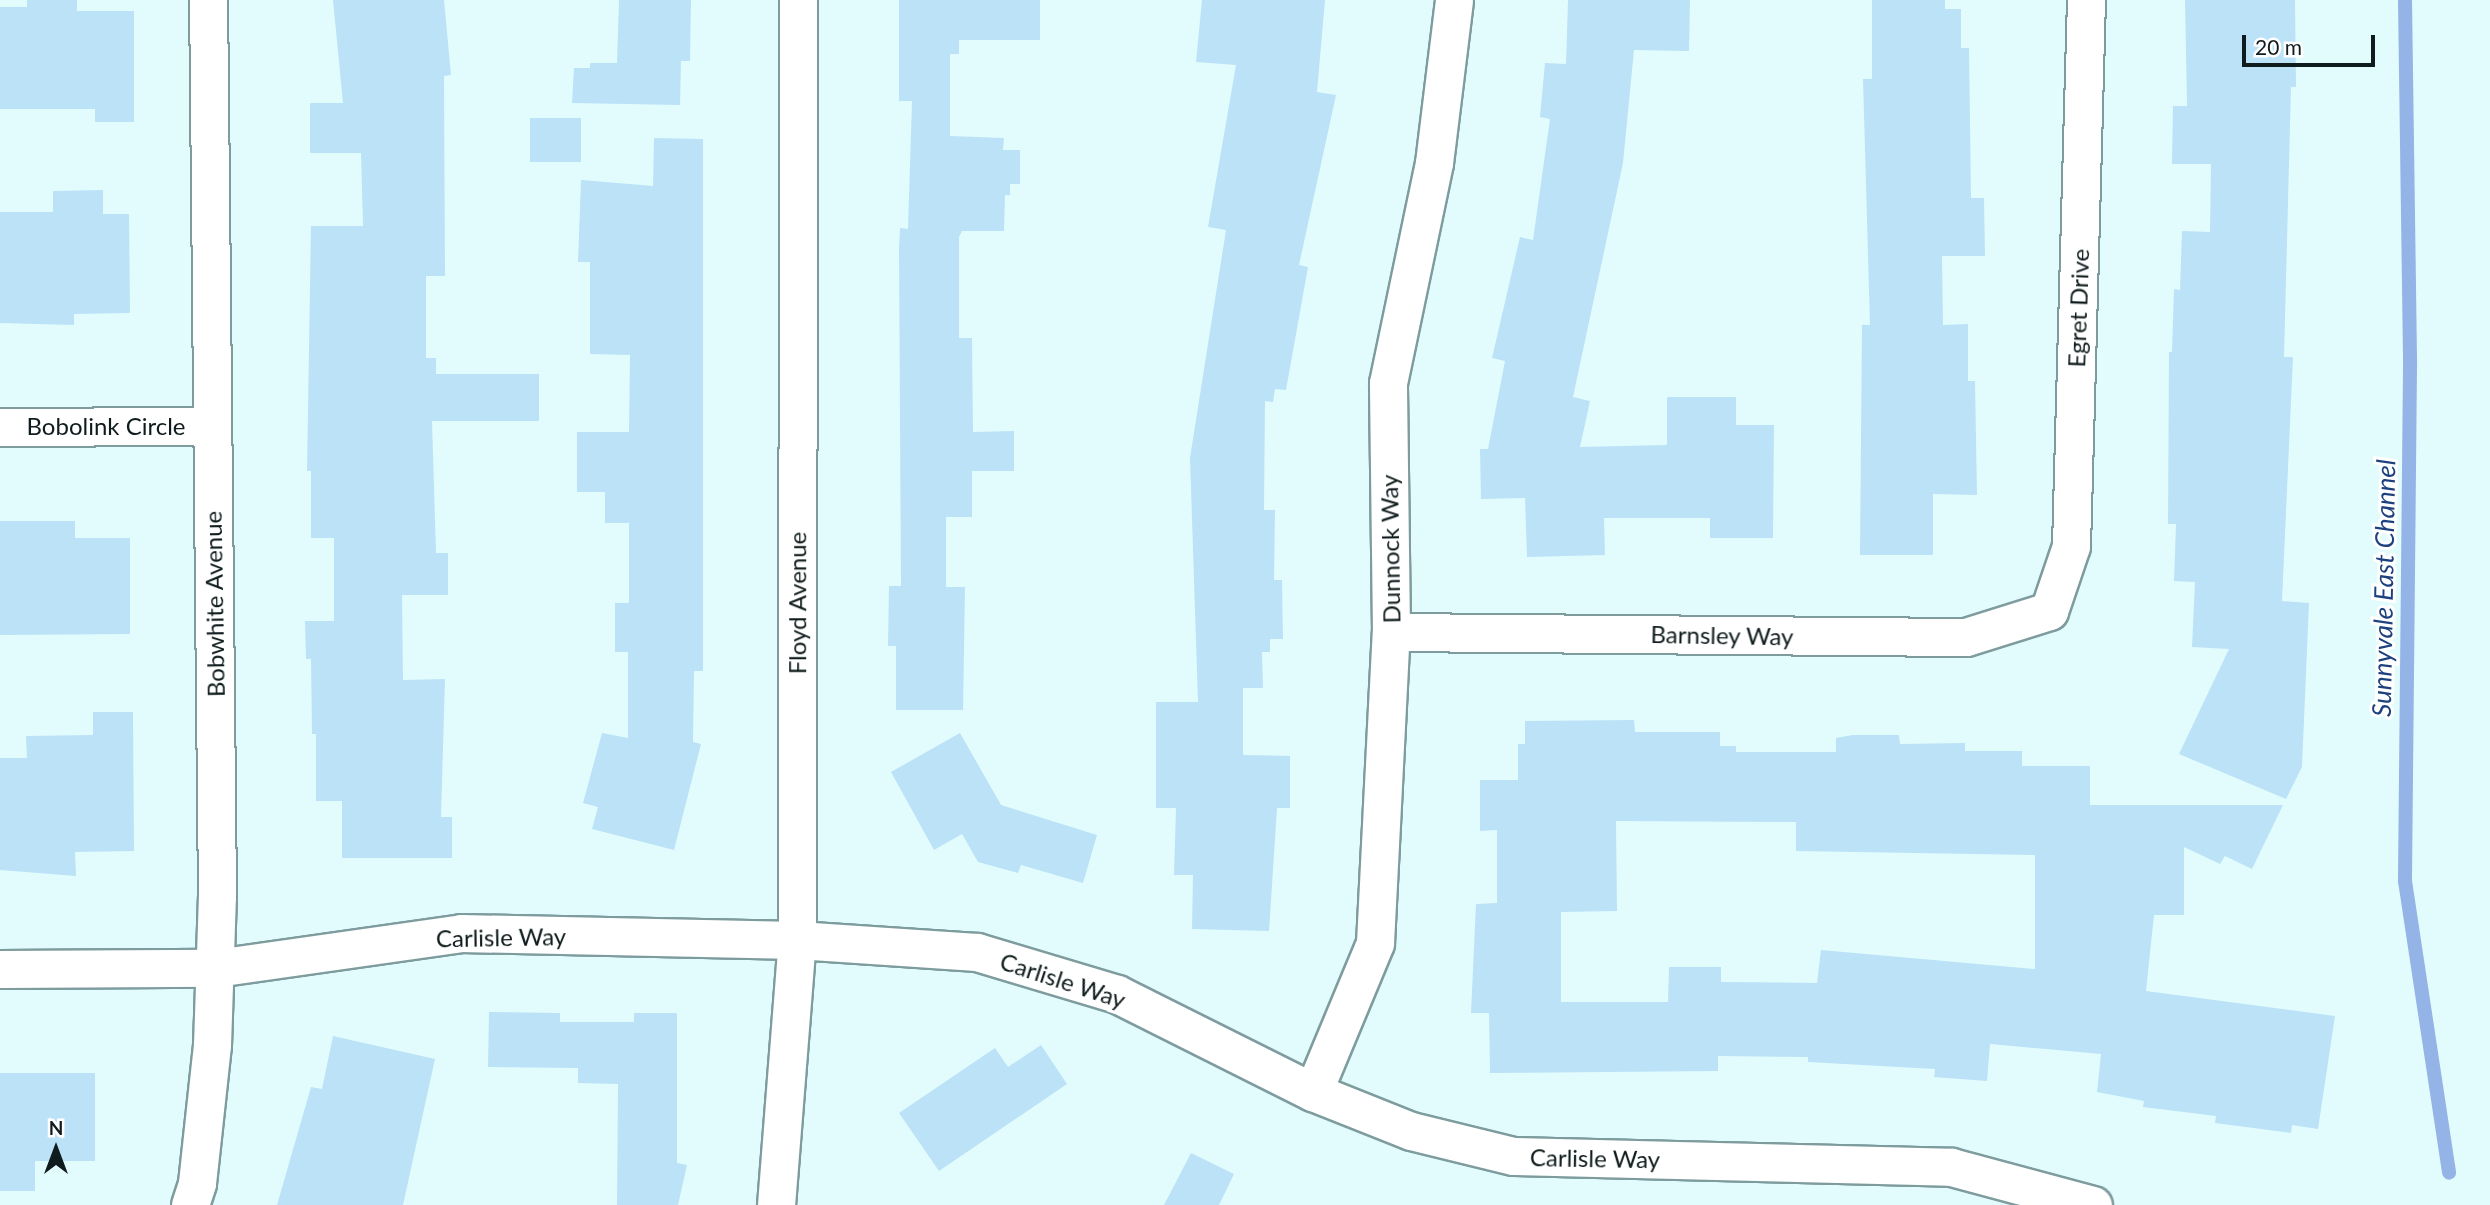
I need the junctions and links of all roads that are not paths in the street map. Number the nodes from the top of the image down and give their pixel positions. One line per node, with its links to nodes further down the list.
1 (208, 0): 5 (street, Bobwhite Avenue)
2 (799, 0): 9 (street, Floyd Avenue)
3 (1454, 0): 8 (street, Dunnock Way)
4 (2086, 0): 7 (street, Egret Drive)
5 (212, 425): 6 (street, Bobolink Circle); 10 (street, Bobwhite Avenue)
6 (0, 427)
7 (2049, 611): 8 (street, Barnsley Way)
8 (1391, 632): 12 (street, Dunnock Way)
9 (797, 940): 10 (street, Carlisle Way); 12 (street, Carlisle Way); 14 (street, Floyd Avenue)
10 (216, 968): 11 (street, Carlisle Way); 13 (street, Bobwhite Avenue)
11 (0, 969)
12 (1313, 1092): 15 (street, Carlisle Way)
13 (190, 1205)
14 (776, 1205)
15 (2093, 1205)

